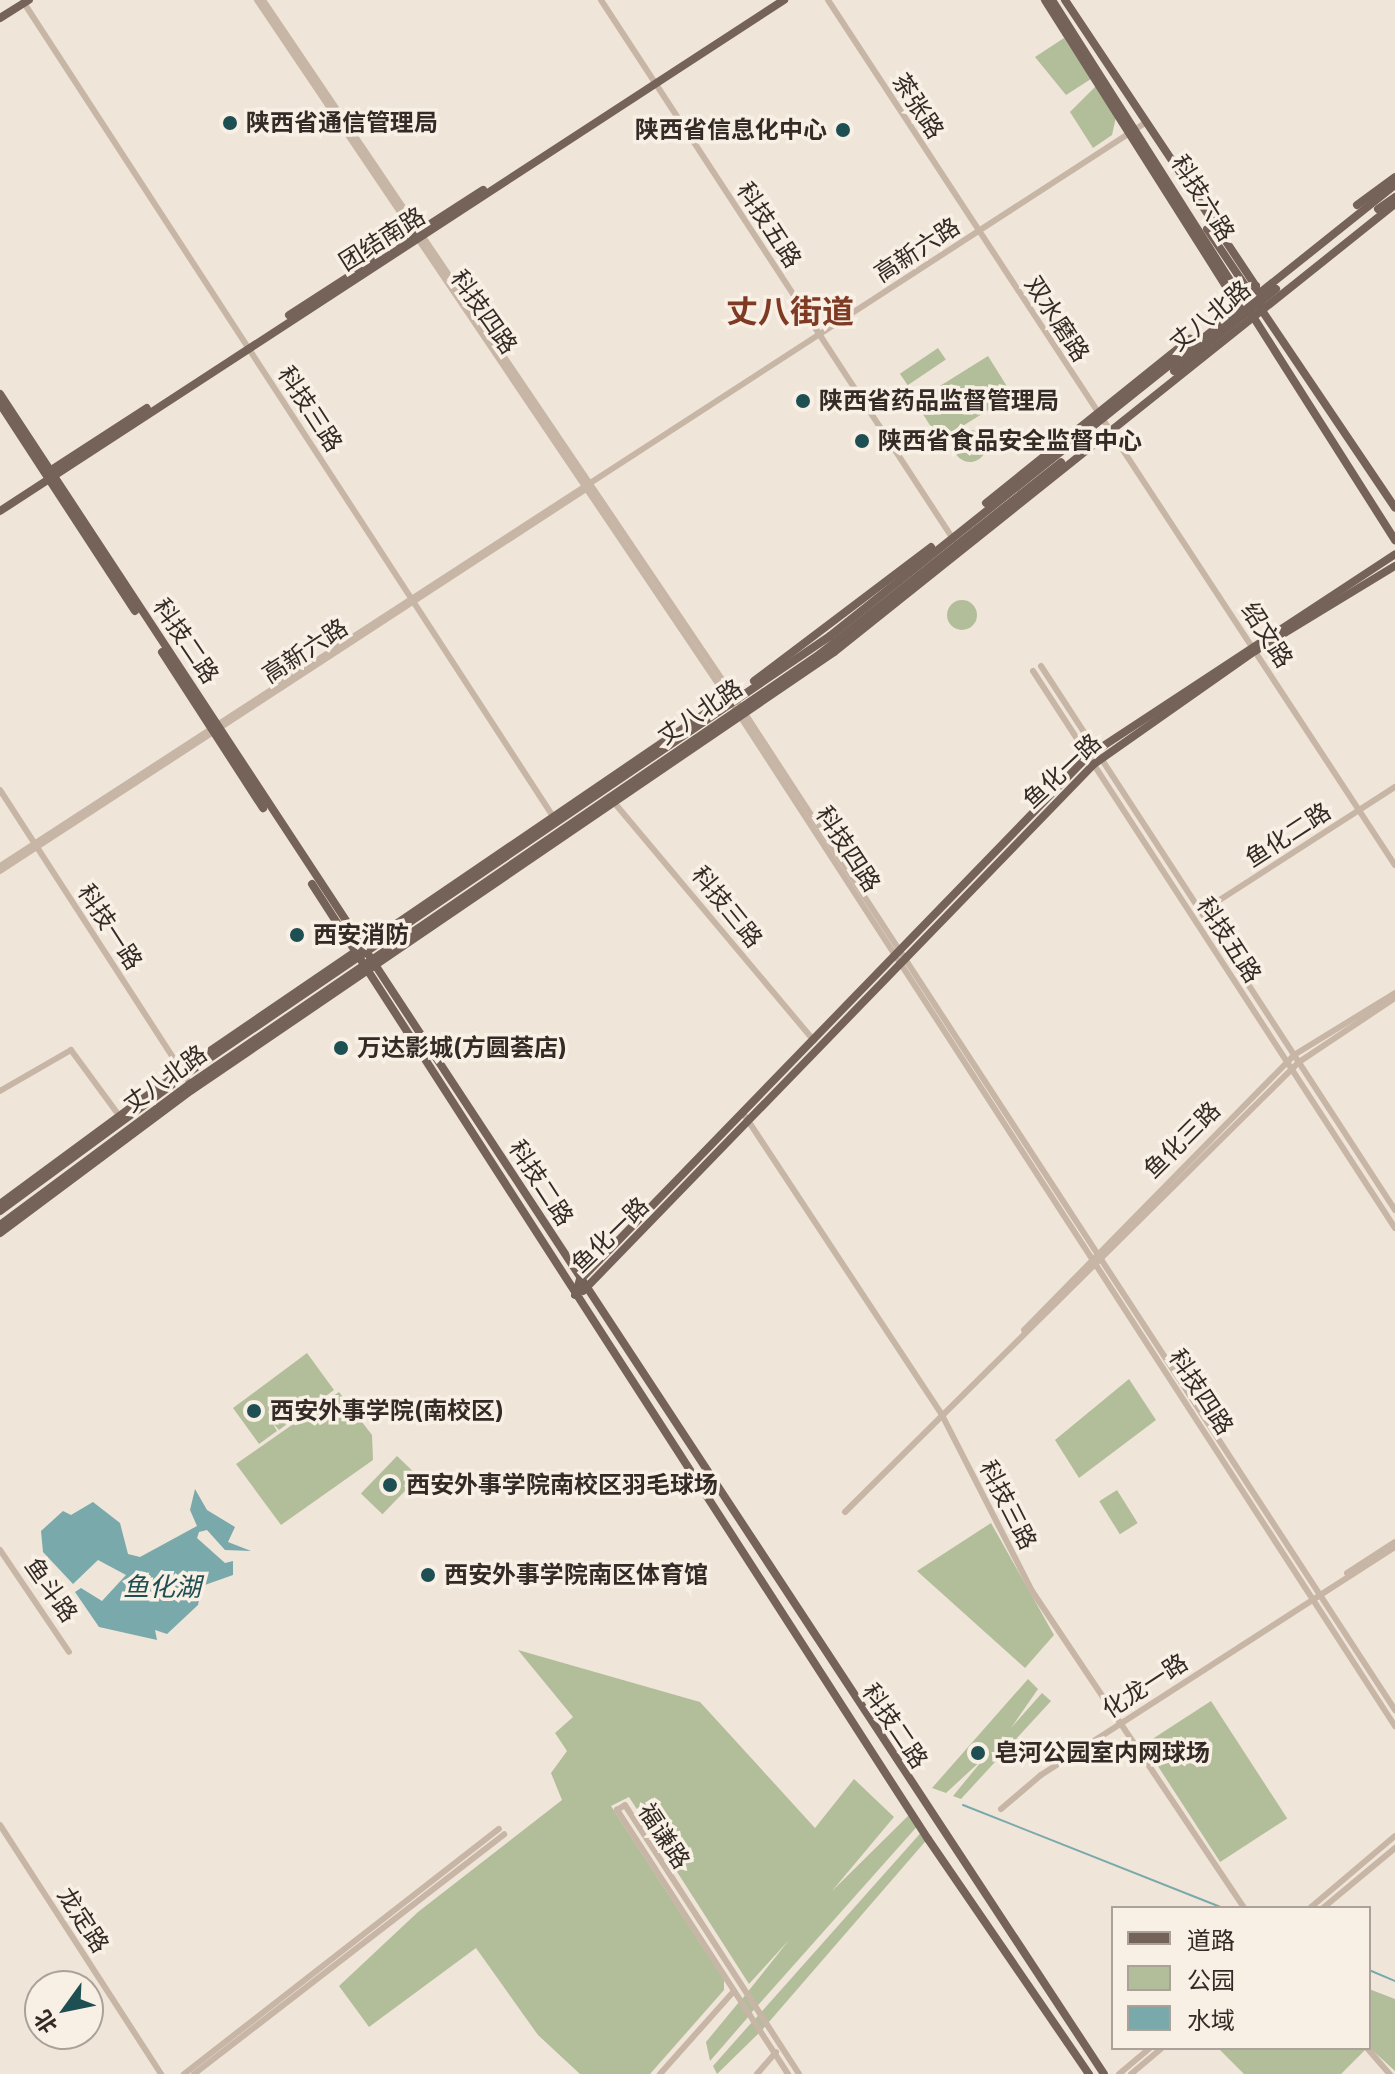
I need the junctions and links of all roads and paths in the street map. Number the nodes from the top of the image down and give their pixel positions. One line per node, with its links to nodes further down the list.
1 (260, 0): 19 (street, 科技四路)
2 (601, 0): 12 (street, 科技五路)
3 (775, 0): 12 (main road, 团结南路)
4 (784, 0): 12 (main road, 团结南路)
5 (828, 0): 18 (street, 茶张路)
6 (1045, 0): 13 (main road)
7 (1052, 0): 13 (main road, 科技六路)
8 (1058, 0): 13 (main road, 科技六路)
9 (1065, 0): 13 (main road)
10 (26, 1): 11 (main road); 24 (street, 科技三路)
11 (0, 18)
12 (655, 82): 19 (main road, 团结南路); 23 (street, 科技五路)
13 (1138, 128): 18 (street, 高新六路); 20 (main road, 科技六路); 21 (main road)
14 (1395, 177): 20 (main road)
15 (1395, 185): 20 (main road, 丈八北路)
16 (1395, 197): 20 (main road, 丈八北路)
17 (1395, 204): 20 (main road)
18 (979, 232): 23 (street, 高新六路); 27 (street, 双水磨路)
19 (414, 238): 24 (main road, 团结南路); 29 (street, 科技四路)
20 (1257, 296): 21 (main road, 丈八北路); 22 (main road, 丈八北路); 31 (main road, 科技六路)
21 (1241, 300): 22 (main road); 27 (main road, 丈八北路)
22 (1249, 315): 27 (main road, 丈八北路); 33 (main road)
23 (820, 335): 29 (street, 高新六路); 34 (street, 科技五路)
24 (247, 347): 28 (main road, 团结南路); 28 (main road, 团结南路); 37 (street, 科技三路)
25 (0, 394): 28 (main road, 科技二路)
26 (0, 404): 28 (main road, 科技二路)
27 (1105, 421): 34 (main road, 丈八北路); 34 (main road); 38 (street, 绍文路)
28 (51, 474): 30 (main road, 团结南路); 32 (main road, 团结南路); 44 (main road, 科技二路)
29 (585, 488): 37 (street, 高新六路); 41 (street, 科技四路)
30 (0, 504)
31 (1395, 508)
32 (0, 511)
33 (1395, 540)
34 (955, 541): 41 (main road); 41 (main road, 丈八北路)
35 (1395, 554): 38 (main road, 鱼化一路)
36 (1395, 566): 38 (main road, 鱼化一路)
37 (412, 600): 44 (street, 高新六路); 50 (street, 科技三路)
38 (1253, 647): 45 (main road, 鱼化一路); 49 (street, 绍文路)
39 (1041, 666): 42 (street, 科技五路)
40 (1033, 671): 43 (street, 科技五路)
41 (736, 706): 48 (main road, 丈八北路); 50 (main road, 丈八北路); 55 (street, 科技四路)
42 (1071, 713): 43 (street); 45 (street, 科技五路)
43 (1063, 718): 45 (street, 科技五路)
44 (215, 728): 51 (street, 高新六路); 56 (main road, 科技二路)
45 (1095, 758): 54 (street, 科技五路); 55 (main road, 鱼化一路); 59 (street, 科技五路)
46 (1395, 787): 49 (street, 鱼化二路)
47 (0, 790): 51 (street, 科技一路)
48 (612, 800): 50 (main road, 丈八北路); 60 (street, 科技三路)
49 (1359, 810): 52 (street, 绍文路); 54 (street, 鱼化二路)
50 (559, 827): 56 (main road, 丈八北路); 56 (main road)
51 (36, 845): 53 (street, 高新六路); 65 (street, 科技一路)
52 (1395, 865)
53 (0, 868)
54 (1201, 912): 58 (street, 科技五路)
55 (899, 955): 60 (main road, 鱼化一路); 70 (main road, 鱼化一路); 77 (street, 科技四路)
56 (364, 959): 65 (main road, 丈八北路); 65 (main road); 76 (main road); 78 (main road, 科技二路); 79 (main road, 科技二路)
57 (1395, 995): 61 (street, 鱼化三路); 63 (street, 鱼化三路)
58 (1270, 1018): 59 (street); 61 (street, 科技五路)
59 (1262, 1023): 62 (street, 科技五路)
60 (814, 1041): 70 (main road, 鱼化一路)
61 (1294, 1055): 62 (street, 鱼化三路); 63 (street, 科技五路)
62 (1287, 1061): 64 (street, 科技五路); 77 (street, 鱼化三路)
63 (1299, 1062): 64 (street, 鱼化三路); 67 (street, 科技五路)
64 (1292, 1069): 68 (street, 科技五路); 77 (street, 鱼化三路)
65 (186, 1076): 69 (main road, 丈八北路); 74 (main road, 丈八北路)
66 (0, 1091): 69 (street)
67 (1326, 1104): 68 (street); 72 (street, 科技五路)
68 (1318, 1109): 75 (street, 科技五路)
69 (121, 1118): 71 (main road); 73 (main road, 丈八北路)
70 (748, 1119): 78 (main road, 鱼化一路); 80 (street, 科技三路)
71 (0, 1204)
72 (1395, 1210)
73 (0, 1211)
74 (0, 1225)
75 (1395, 1228)
76 (0, 1233)
77 (1096, 1258): 80 (street, 鱼化三路); 84 (street, 科技四路); 85 (street, 科技四路)
78 (583, 1284): 79 (main road, 鱼化一路); 115 (main road, 科技二路)
79 (575, 1295): 114 (main road, 科技二路)
80 (942, 1415): 81 (street, 鱼化三路); 92 (street, 科技三路)
81 (845, 1512)
82 (1395, 1545): 86 (street, 化龙一路)
83 (0, 1550): 90 (street, 鱼斗路)
84 (1306, 1574): 85 (street); 86 (street, 科技四路)
85 (1299, 1579): 87 (street, 科技四路)
86 (1319, 1594): 87 (street, 化龙一路); 88 (street, 科技四路)
87 (1312, 1599): 89 (street, 科技四路); 92 (street, 化龙一路)
88 (1338, 1623): 89 (street); 91 (street, 科技四路)
89 (1331, 1628): 93 (street, 科技四路)
90 (69, 1652)
91 (1395, 1710)
92 (1119, 1724): 94 (street, 化龙一路); 98 (street, 科技三路)
93 (1395, 1726)
94 (1001, 1809)
95 (0, 1825): 107 (street, 龙定路)
96 (1395, 1836): 99 (street)
97 (1395, 1848): 100 (street)
98 (1243, 1906)
99 (1312, 1906)
100 (1325, 1906)
101 (734, 1991): 102 (street, 福谦路); 106 (street, 福谦路); 110 (street)
102 (781, 2046): 106 (street); 113 (street, 福谦路)
103 (1148, 2050): 116 (street)
104 (1160, 2050): 117 (street)
105 (1369, 2050): 118 (street)
106 (775, 2053): 111 (street); 112 (street, 福谦路)
107 (161, 2074)
108 (184, 2074): 109 (street)
109 (194, 2074)
110 (660, 2074)
111 (757, 2074)
112 (788, 2074)
113 (799, 2074)
114 (1089, 2074)
115 (1104, 2074)
116 (1119, 2074)
117 (1131, 2074)
118 (1390, 2074)

